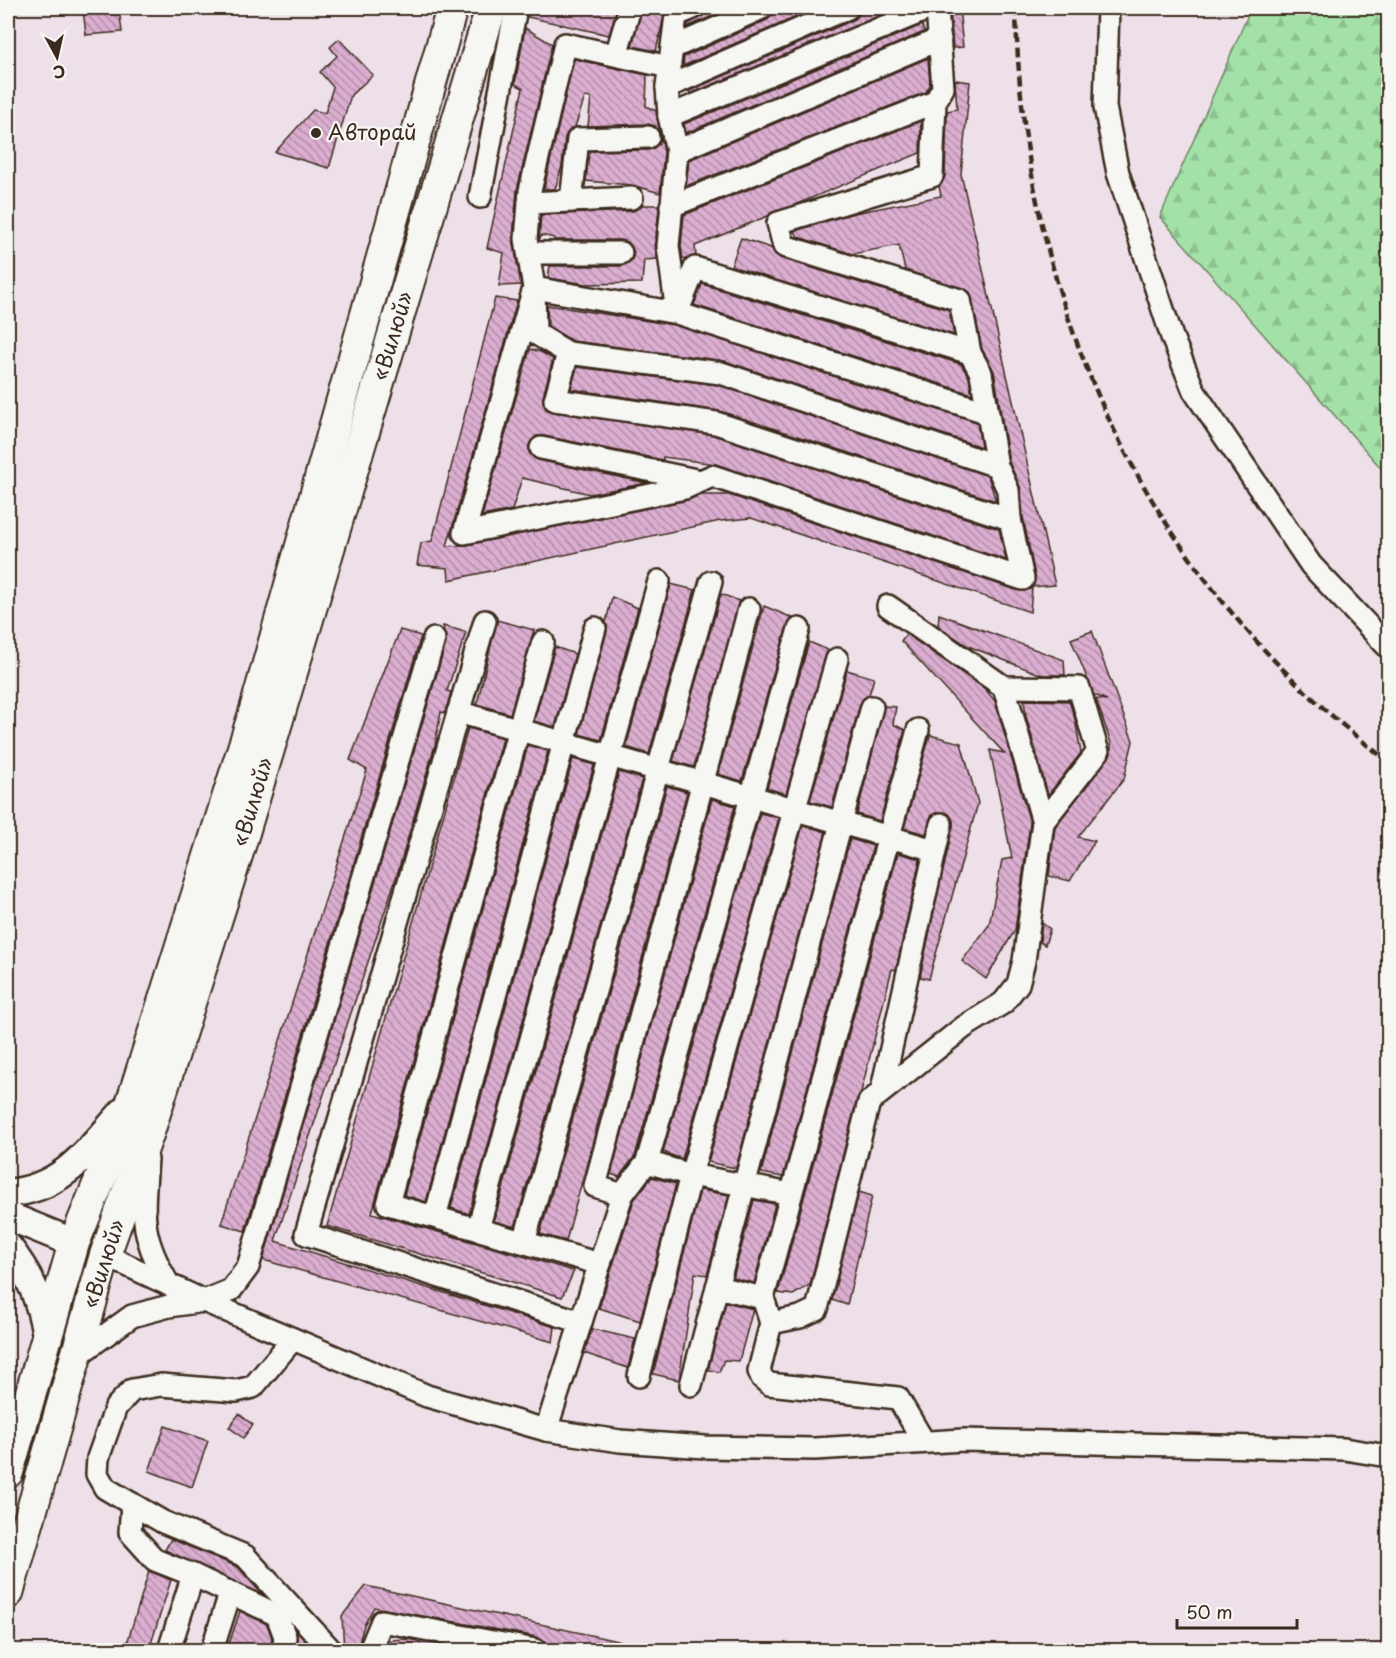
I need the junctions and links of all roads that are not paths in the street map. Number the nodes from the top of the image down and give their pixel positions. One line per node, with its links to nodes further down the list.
1 (452, 8): 62 (highway, «Вилюй»)
2 (491, 8): 63 (highway, «Вилюй»)
3 (516, 8): 18 (street)
4 (630, 8): 12 (street)
5 (693, 8): 13 (street)
6 (762, 8): 13 (street)
7 (848, 8): 13 (street)
8 (930, 8): 15 (street)
9 (937, 8): 11 (street)
10 (1108, 8): 43 (street)
11 (940, 39): 14 (street); 17 (street)
12 (616, 56): 13 (street); 21 (street)
13 (669, 67): 15 (street)
14 (935, 102): 22 (street); 28 (street)
15 (669, 116): 17 (street)
16 (648, 137): 20 (street)
17 (677, 152): 22 (street)
18 (480, 197)
19 (632, 198): 20 (street)
20 (571, 201): 21 (street)
21 (529, 203): 23 (street)
22 (671, 206): 26 (street)
23 (528, 253): 24 (street); 25 (street)
24 (621, 253)
25 (534, 288): 26 (street); 27 (street); 32 (street)
26 (677, 312): 28 (street); 29 (street)
27 (568, 353): 31 (street); 33 (street)
28 (970, 353): 29 (street)
29 (986, 412): 31 (street)
30 (541, 448): 32 (street)
31 (997, 466): 33 (street)
32 (702, 481): 33 (street)
33 (1010, 519)
34 (659, 580): 51 (street)
35 (711, 582): 52 (street)
36 (888, 606): 45 (street)
37 (748, 609): 53 (street)
38 (485, 621): 47 (street)
39 (596, 628): 50 (street)
40 (799, 629): 54 (street)
41 (434, 639): 81 (street)
42 (543, 642): 48 (street)
43 (1389, 647)
44 (837, 659): 55 (street)
45 (1004, 687): 56 (street); 56 (street)
46 (872, 706): 57 (street)
47 (458, 712): 48 (street); 82 (street)
48 (519, 729): 50 (street); 71 (street)
49 (918, 730): 59 (street)
50 (565, 742): 51 (street); 71 (street)
51 (610, 756): 52 (street); 72 (street)
52 (658, 769): 53 (street); 73 (street)
53 (702, 782): 54 (street); 69 (street)
54 (751, 797): 55 (street); 64 (street)
55 (795, 809): 57 (street); 65 (street)
56 (1043, 822): 61 (street)
57 (841, 823): 59 (street); 66 (street)
58 (940, 824): 61 (street)
59 (889, 836): 60 (street); 68 (street)
60 (924, 847)
61 (882, 1089): 83 (street)
62 (131, 1104): 67 (main road); 74 (highway, «Вилюй»)
63 (149, 1132): 76 (highway, «Вилюй»); 78 (street)
64 (647, 1162): 65 (street); 69 (street)
65 (691, 1175): 66 (street); 87 (street)
66 (744, 1185): 68 (street); 79 (street)
67 (8, 1193)
68 (791, 1194): 80 (street)
69 (622, 1196): 77 (street)
70 (8, 1216): 74 (main road)
71 (435, 1217): 72 (street)
72 (478, 1229): 73 (street)
73 (524, 1242): 77 (street)
74 (74, 1243): 76 (highway); 84 (highway, «Вилюй»)
75 (8, 1247): 84 (main road)
76 (105, 1255): 78 (street); 86 (highway, «Вилюй»)
77 (600, 1264): 82 (street)
78 (169, 1285): 81 (street)
79 (717, 1287): 80 (street); 88 (street)
80 (763, 1298): 83 (street)
81 (204, 1301): 85 (street); 86 (street)
82 (581, 1322): 89 (street)
83 (771, 1323): 90 (street)
84 (47, 1337): 92 (highway, «Вилюй»)
85 (293, 1339): 89 (street); 93 (street)
86 (74, 1357): 95 (highway, «Вилюй»)
87 (639, 1376)
88 (691, 1385)
89 (546, 1430): 90 (street)
90 (924, 1442): 91 (street)
91 (1389, 1456)
92 (8, 1473)
93 (132, 1504): 94 (street); 100 (street)
94 (193, 1575): 96 (street); 97 (street)
95 (8, 1593)
96 (230, 1594): 98 (street); 99 (street)
97 (169, 1650)
98 (212, 1650)
99 (283, 1650)
100 (331, 1650)
101 (370, 1650): 102 (street)
102 (535, 1650)

